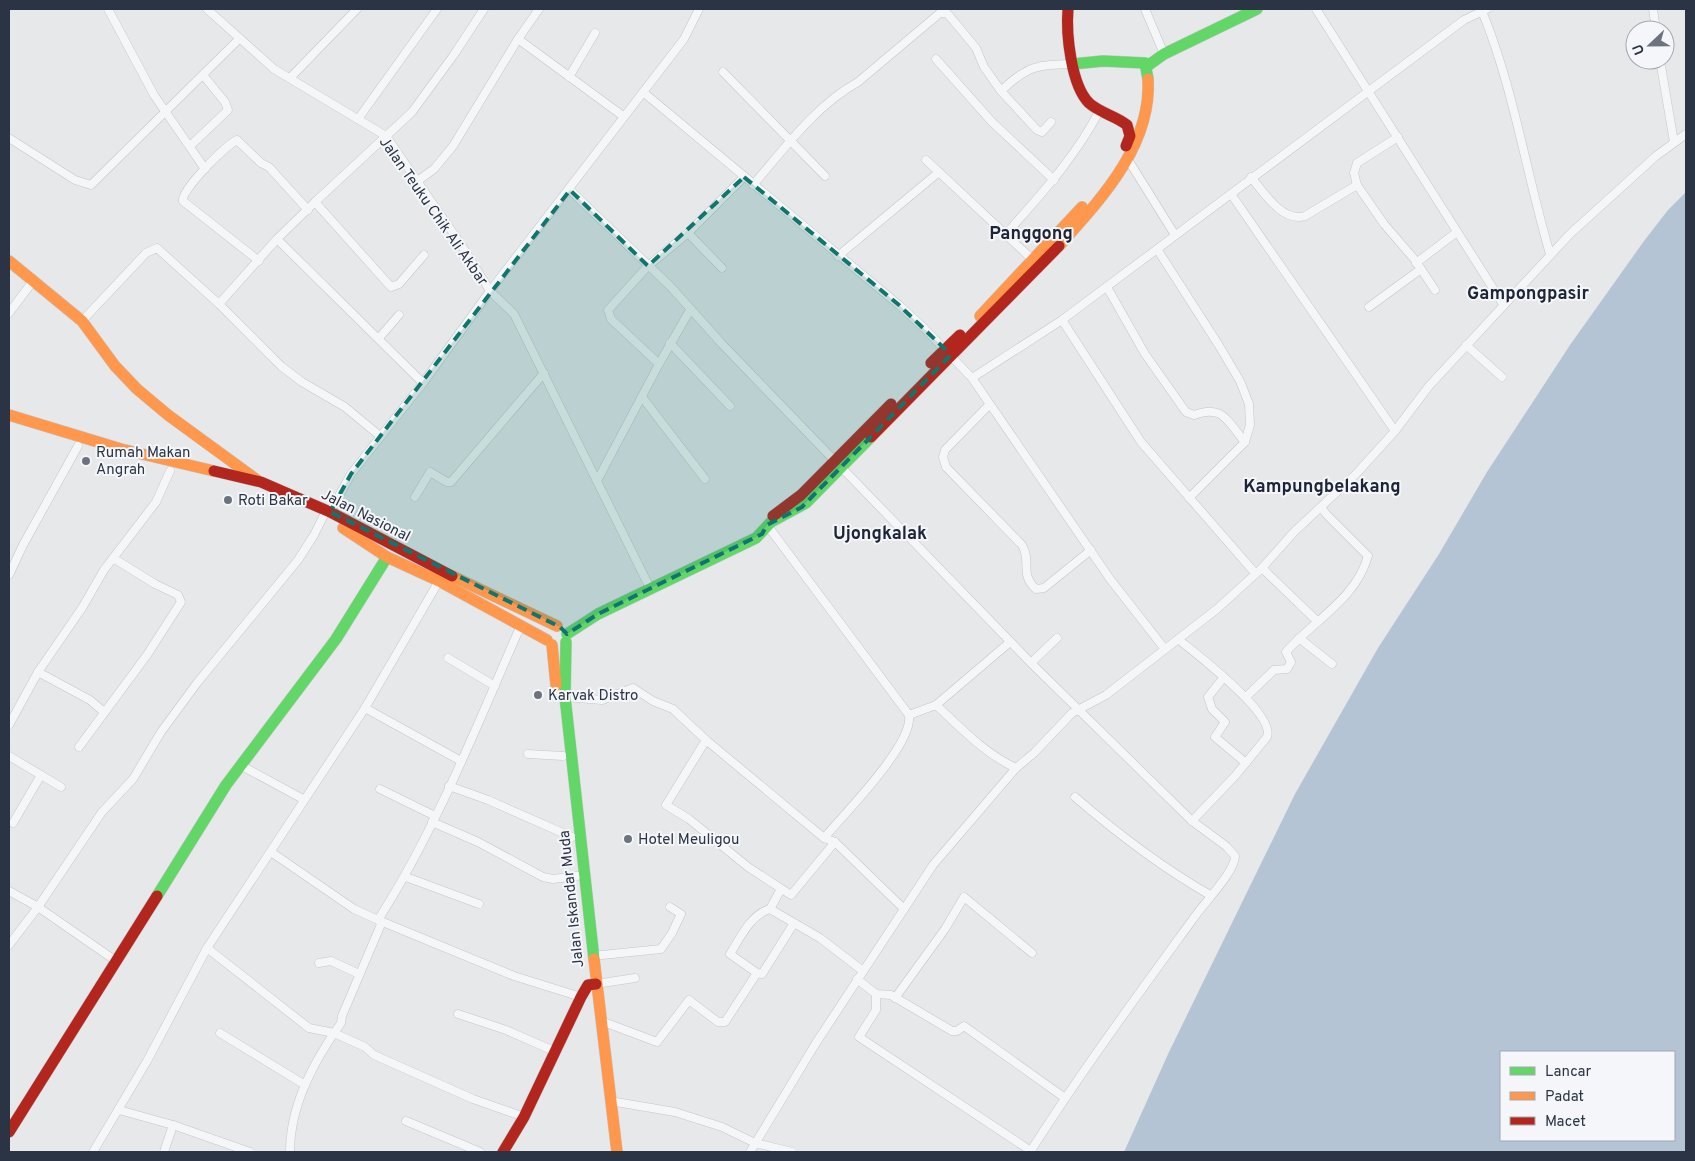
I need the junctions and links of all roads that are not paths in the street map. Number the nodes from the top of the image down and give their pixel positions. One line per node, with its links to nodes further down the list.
1 (108, 9): 29 (street)
2 (208, 9): 14 (street, Jalan Teuku Chik Ali Akbar)
3 (357, 9): 24 (street)
4 (437, 9): 31 (street)
5 (484, 9): 34 (street)
6 (539, 9): 15 (street)
7 (699, 9): 26 (street)
8 (1068, 9): 18 (main road)
9 (1145, 9): 16 (street)
10 (1257, 9): 16 (main road)
11 (1316, 9): 27 (street)
12 (1484, 10): 27 (street); 61 (street)
13 (595, 32): 23 (street)
14 (239, 39): 22 (street); 24 (street, Jalan Teuku Chik Ali Akbar)
15 (518, 39): 23 (street); 48 (street)
16 (1164, 54): 19 (main road)
17 (936, 59): 47 (street)
18 (1073, 64): 19 (main road); 25 (street); 28 (main road)
19 (1146, 67): 40 (main road)
20 (1662, 70): 38 (street)
21 (723, 72): 37 (street)
22 (203, 75): 29 (street); 39 (street)
23 (569, 77): 30 (street)
24 (290, 78): 31 (street, Jalan Teuku Chik Ali Akbar)
25 (1001, 91): 32 (street); 37 (street)
26 (642, 92): 30 (street); 45 (street)
27 (1368, 92): 35 (street); 46 (street)
28 (1100, 110): 47 (street); 65 (main road)
29 (166, 112): 36 (street); 39 (street)
30 (624, 116): 51 (street)
31 (358, 119): 34 (street, Jalan Teuku Chik Ali Akbar)
32 (1051, 122)
33 (1686, 134): 38 (street)
34 (386, 136): 48 (street, Jalan Teuku Chik Ali Akbar); 53 (street)
35 (1398, 136): 50 (street); 55 (street)
36 (9, 138)
37 (790, 142): 44 (street); 49 (street)
38 (1674, 142): 61 (street)
39 (190, 146): 42 (street)
40 (1127, 158): 58 (street); 85 (main road)
41 (926, 160): 43 (street)
42 (205, 169): 54 (street); 64 (street)
43 (939, 172): 57 (street); 63 (street)
44 (825, 176)
45 (744, 177): 49 (street); 56 (street)
46 (1251, 177): 50 (street); 52 (street)
47 (1054, 180): 57 (street)
48 (416, 182): 73 (street, Jalan Teuku Chik Ali Akbar)
49 (753, 185): 63 (street)
50 (1357, 186): 68 (street)
51 (570, 190): 67 (street); 73 (street)
52 (1231, 194): 58 (street); 96 (street)
53 (315, 202): 54 (street); 62 (street)
54 (308, 210): 59 (street)
55 (1457, 232): 68 (street); 75 (street)
56 (688, 233): 67 (street); 69 (street)
57 (1006, 234): 65 (street)
58 (1175, 235): 60 (street)
59 (278, 239): 64 (street); 82 (street)
60 (1157, 249): 71 (street); 98 (street)
61 (1550, 254): 75 (street)
62 (424, 255)
63 (838, 256): 85 (street)
64 (259, 260): 74 (street)
65 (1033, 260): 85 (main road)
66 (9, 261): 70 (main road)
67 (648, 266): 77 (street); 86 (street)
68 (1418, 266): 72 (street); 76 (street)
69 (722, 268)
70 (33, 281): 78 (street); 81 (main road)
71 (1107, 287): 80 (street); 98 (street)
72 (1435, 290)
73 (490, 291): 87 (street, Jalan Teuku Chik Ali Akbar); 90 (street)
74 (219, 304): 81 (street); 97 (street)
75 (1503, 304): 84 (street)
76 (1369, 307)
77 (690, 310): 83 (street); 100 (street)
78 (9, 313)
79 (399, 315): 82 (street)
80 (1062, 320): 89 (street); 106 (street)
81 (82, 321): 104 (main road)
82 (379, 338): 90 (street)
83 (670, 343): 86 (street); 93 (street)
84 (1466, 345): 88 (street); 96 (street)
85 (947, 353): 89 (street); 100 (main road)
86 (658, 364): 91 (street)
87 (544, 373): 102 (street, Jalan Teuku Chik Ali Akbar); 105 (street)
88 (1502, 377)
89 (972, 378): 92 (street)
90 (424, 384): 97 (street)
91 (642, 397): 102 (street); 103 (street)
92 (989, 405): 110 (street); 110 (street)
93 (730, 406)
94 (9, 415): 104 (main road, Jalan Nasional)
95 (9, 425): 99 (main road, Jalan Nasional)
96 (1395, 431): 107 (street)
97 (380, 436): 108 (street)
98 (1245, 442): 106 (street)
99 (78, 446): 101 (main road, Jalan Nasional); 114 (street)
100 (839, 465): 109 (main road); 116 (main road); 123 (street)
101 (170, 471): 108 (main road, Jalan Nasional); 112 (street)
102 (598, 479): 116 (street, Jalan Teuku Chik Ali Akbar)
103 (705, 479)
104 (260, 482): 108 (main road, Jalan Nasional)
105 (415, 497)
106 (1189, 498): 113 (street)
107 (1322, 507): 113 (street); 117 (street)
108 (337, 520): 111 (main road, Jalan Nasional); 119 (main road, Jalan Nasional); 168 (street)
109 (767, 525): 119 (main road); 138 (street)
110 (1090, 550): 125 (street)
111 (387, 557): 115 (main road, Jalan Nasional); 147 (main road)
112 (113, 558): 129 (street); 137 (street)
113 (1258, 571): 117 (street); 122 (street)
114 (9, 575)
115 (439, 581): 118 (main road, Jalan Nasional); 135 (street)
116 (647, 582): 119 (main road)
117 (1318, 622): 121 (street)
118 (521, 625): 124 (main road, Jalan Nasional); 131 (street)
119 (563, 632): 124 (main road); 124 (main road); 132 (main road, Jalan Iskandar Muda)
120 (1057, 638): 127 (street)
121 (1299, 638): 128 (street); 133 (street)
122 (1178, 639): 125 (street); 130 (street)
123 (1010, 642): 127 (street); 134 (street)
124 (550, 643): 144 (main road, Jalan Iskandar Muda)
125 (1164, 648): 136 (street)
126 (448, 658): 131 (street)
127 (1032, 663): 136 (street)
128 (1332, 664)
129 (38, 672): 137 (street); 139 (street)
130 (1224, 677): 133 (street); 146 (street)
131 (495, 686): 145 (street)
132 (565, 697): 140 (street); 177 (main road, Jalan Iskandar Muda)
133 (1246, 697): 146 (street)
134 (936, 706): 138 (street); 148 (street)
135 (365, 708): 145 (street); 154 (street)
136 (1080, 709): 148 (street); 156 (street)
137 (104, 712): 141 (street)
138 (909, 715): 159 (street)
139 (9, 725)
140 (706, 740): 159 (street); 164 (street)
141 (79, 747)
142 (528, 754): 144 (street)
143 (9, 756): 149 (street)
144 (563, 756): 158 (main road, Jalan Iskandar Muda)
145 (461, 761): 151 (street)
146 (1246, 763): 156 (street)
147 (240, 765): 154 (street); 178 (main road)
148 (1016, 768): 171 (street)
149 (41, 775): 150 (street); 157 (street)
150 (61, 786)
151 (450, 786): 155 (street); 158 (street)
152 (380, 789): 155 (street)
153 (1076, 797): 166 (street)
154 (303, 799): 161 (street)
155 (433, 819): 162 (street); 163 (street)
156 (1192, 821): 166 (street)
157 (13, 823)
158 (572, 837): 162 (main road, Jalan Iskandar Muda)
159 (824, 838): 160 (street)
160 (835, 842): 164 (street); 171 (street)
161 (270, 852): 172 (street); 175 (street)
162 (577, 876): 185 (main road, Jalan Iskandar Muda)
163 (406, 877): 167 (street); 172 (street)
164 (781, 889): 170 (street)
165 (9, 890): 168 (street)
166 (1210, 895): 195 (street)
167 (479, 904)
168 (38, 907): 174 (street); 178 (street)
169 (670, 907): 177 (street)
170 (770, 909): 173 (street); 181 (street)
171 (904, 909): 180 (street)
172 (380, 921): 182 (street); 188 (street)
173 (794, 923): 180 (street); 181 (street)
174 (10, 940)
175 (207, 948): 192 (street); 197 (street)
176 (1032, 953): 187 (street)
177 (592, 956): 185 (main road, Jalan Iskandar Muda)
178 (116, 961): 201 (main road)
179 (319, 963): 182 (street)
180 (863, 971): 184 (street)
181 (757, 973): 190 (street)
182 (359, 974): 192 (street)
183 (636, 978): 185 (street)
184 (857, 979): 186 (street); 202 (street)
185 (592, 984): 188 (main road); 190 (main road, Jalan Iskandar Muda); 210 (main road, Jalan Iskandar Muda)
186 (876, 994): 187 (street); 213 (street)
187 (893, 996): 195 (street)
188 (581, 997): 193 (main road)
189 (458, 1014): 193 (street)
190 (601, 1021): 196 (main road, Jalan Iskandar Muda)
191 (220, 1033): 194 (street)
192 (334, 1033): 194 (street); 198 (street)
193 (554, 1051): 198 (main road)
194 (305, 1085): 207 (street)
195 (1065, 1098): 213 (street)
196 (610, 1101): 202 (street); 211 (main road, Jalan Iskandar Muda)
197 (119, 1110): 200 (street); 204 (street)
198 (524, 1117): 209 (main road)
199 (406, 1121): 208 (street)
200 (173, 1124): 205 (street); 206 (street)
201 (9, 1132)
202 (755, 1143): 203 (street); 212 (street)
203 (788, 1151)
204 (93, 1152)
205 (164, 1152)
206 (250, 1152)
207 (290, 1152)
208 (480, 1152)
209 (503, 1152)
210 (609, 1152)
211 (617, 1152)
212 (750, 1152)
213 (1030, 1152)

